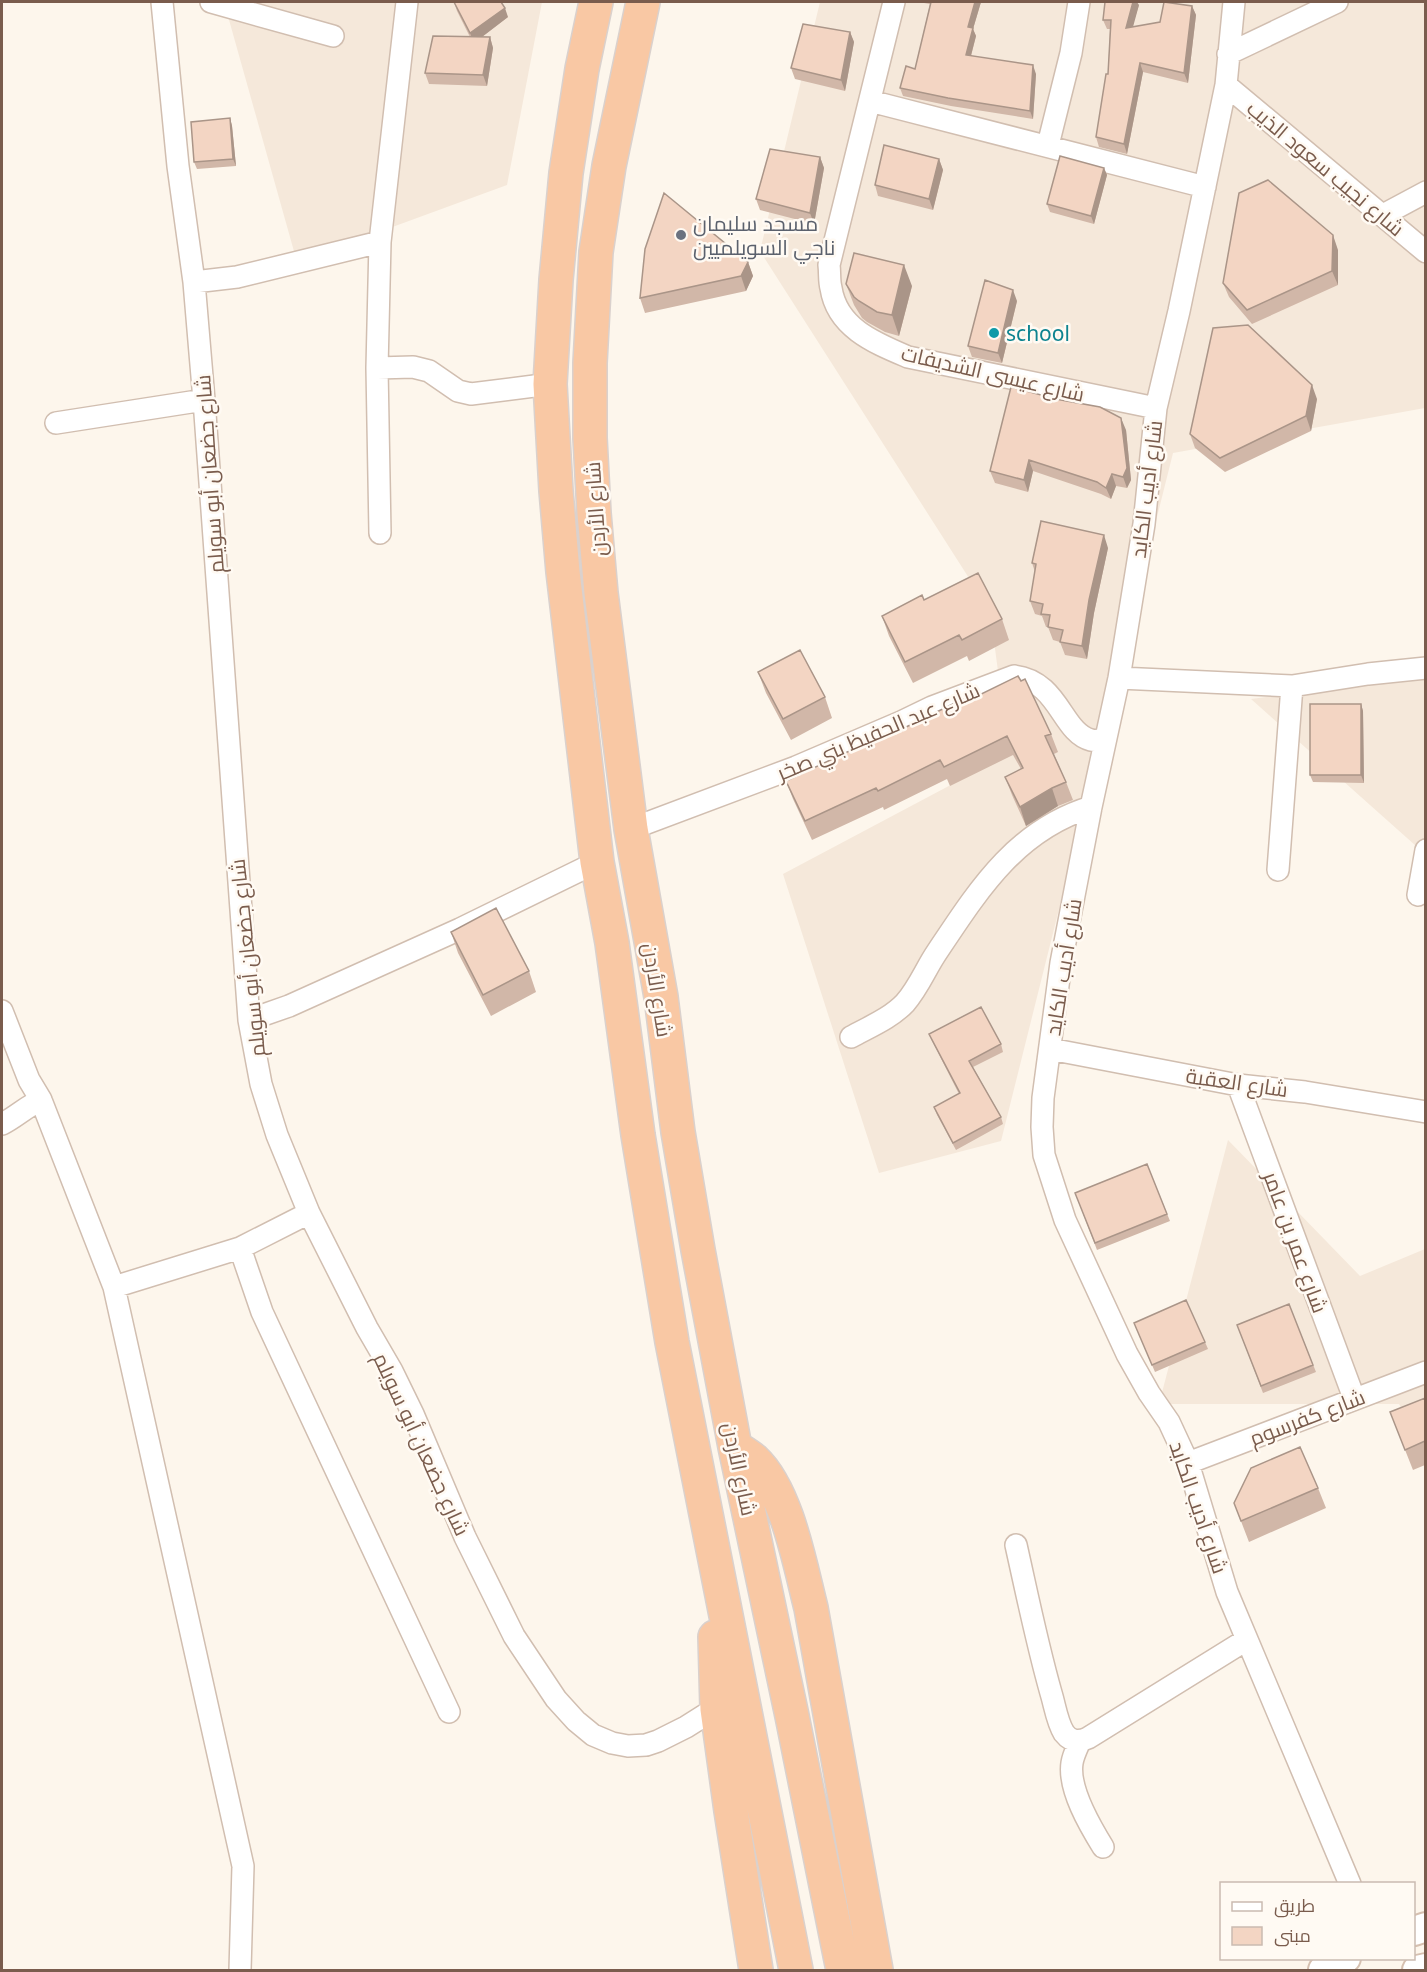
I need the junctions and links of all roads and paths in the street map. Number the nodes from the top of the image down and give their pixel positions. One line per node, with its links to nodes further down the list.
1 (162, 2): 20 (street, شارع جضعان أبو سويلم)
2 (211, 2): 10 (street)
3 (407, 2): 18 (street)
4 (596, 2): 22 (highway, شارع الأردن)
5 (643, 2): 32 (highway, شارع الأردن)
6 (894, 2): 13 (street, شارع عيسى الشديفات)
7 (1079, 2): 14 (street)
8 (1234, 2): 11 (street, شارع أديب الكايد)
9 (1337, 2): 11 (street)
10 (333, 36)
11 (1228, 54): 12 (street, شارع أديب الكايد)
12 (1227, 85): 15 (street, شارع أديب الكايد); 17 (street, شارع نجيب سعود الذيب)
13 (870, 101): 14 (street); 24 (street, شارع عيسى الشديفات)
14 (1047, 145): 15 (street)
15 (1205, 187): 24 (street, شارع أديب الكايد)
16 (1425, 192): 17 (street)
17 (1383, 215): 19 (street, شارع نجيب سعود الذيب)
18 (380, 242): 20 (street); 21 (street)
19 (1425, 252)
20 (194, 282): 23 (street, شارع جضعان أبو سويلم)
21 (377, 368): 22 (street); 26 (street)
22 (550, 384): 34 (highway, شارع الأردن)
23 (204, 400): 25 (street); 38 (street, شارع جضعان أبو سويلم)
24 (1156, 408): 28 (street, شارع أديب الكايد)
25 (56, 423)
26 (380, 533)
27 (1425, 668): 29 (street)
28 (1119, 678): 29 (street); 30 (street, شارع أديب الكايد)
29 (1292, 686): 35 (street)
30 (1105, 739): 31 (street, شارع أديب الكايد); 32 (street, شارع عبد الحفيظ بني صخر)
31 (1091, 807): 39 (street); 40 (street, شارع أديب الكايد)
32 (631, 829): 50 (highway, شارع الأردن)
33 (1425, 850): 36 (street)
34 (597, 862): 38 (street); 54 (highway, شارع الأردن)
35 (1278, 870)
36 (1418, 895)
37 (2, 1011): 42 (street)
38 (249, 1020): 45 (street, شارع جضعان أبو سويلم)
39 (851, 1037)
40 (1050, 1049): 41 (street, شارع العقبة); 51 (street, شارع أديب الكايد)
41 (1238, 1085): 43 (street, شارع العقبة); 49 (street, شارع عمر بن عامر)
42 (41, 1100): 44 (street); 47 (street)
43 (1425, 1112)
44 (2, 1124)
45 (309, 1213): 46 (street); 54 (street, شارع جضعان أبو سويلم)
46 (240, 1248): 47 (street); 55 (street)
47 (114, 1287): 61 (street)
48 (1425, 1372): 49 (street, شارع كفرسوم)
49 (1354, 1398): 51 (street, شارع كفرسوم)
50 (735, 1447): 64 (highway, شارع الأردن); 65 (highway)
51 (1188, 1463): 53 (street, شارع أديب الكايد)
52 (1016, 1545): 56 (street)
53 (1246, 1640): 56 (street); 58 (street, شارع أديب الكايد)
54 (729, 1699): 62 (highway); 63 (highway)
55 (449, 1712)
56 (1080, 1741): 57 (street)
57 (1103, 1847)
58 (1349, 1882)
59 (1344, 1960): 66 (main road)
60 (1425, 1968): 67 (main road)
61 (240, 1971)
62 (756, 1971)
63 (796, 1971)
64 (843, 1971)
65 (876, 1971)
66 (1323, 1971)
67 (1417, 1971)

